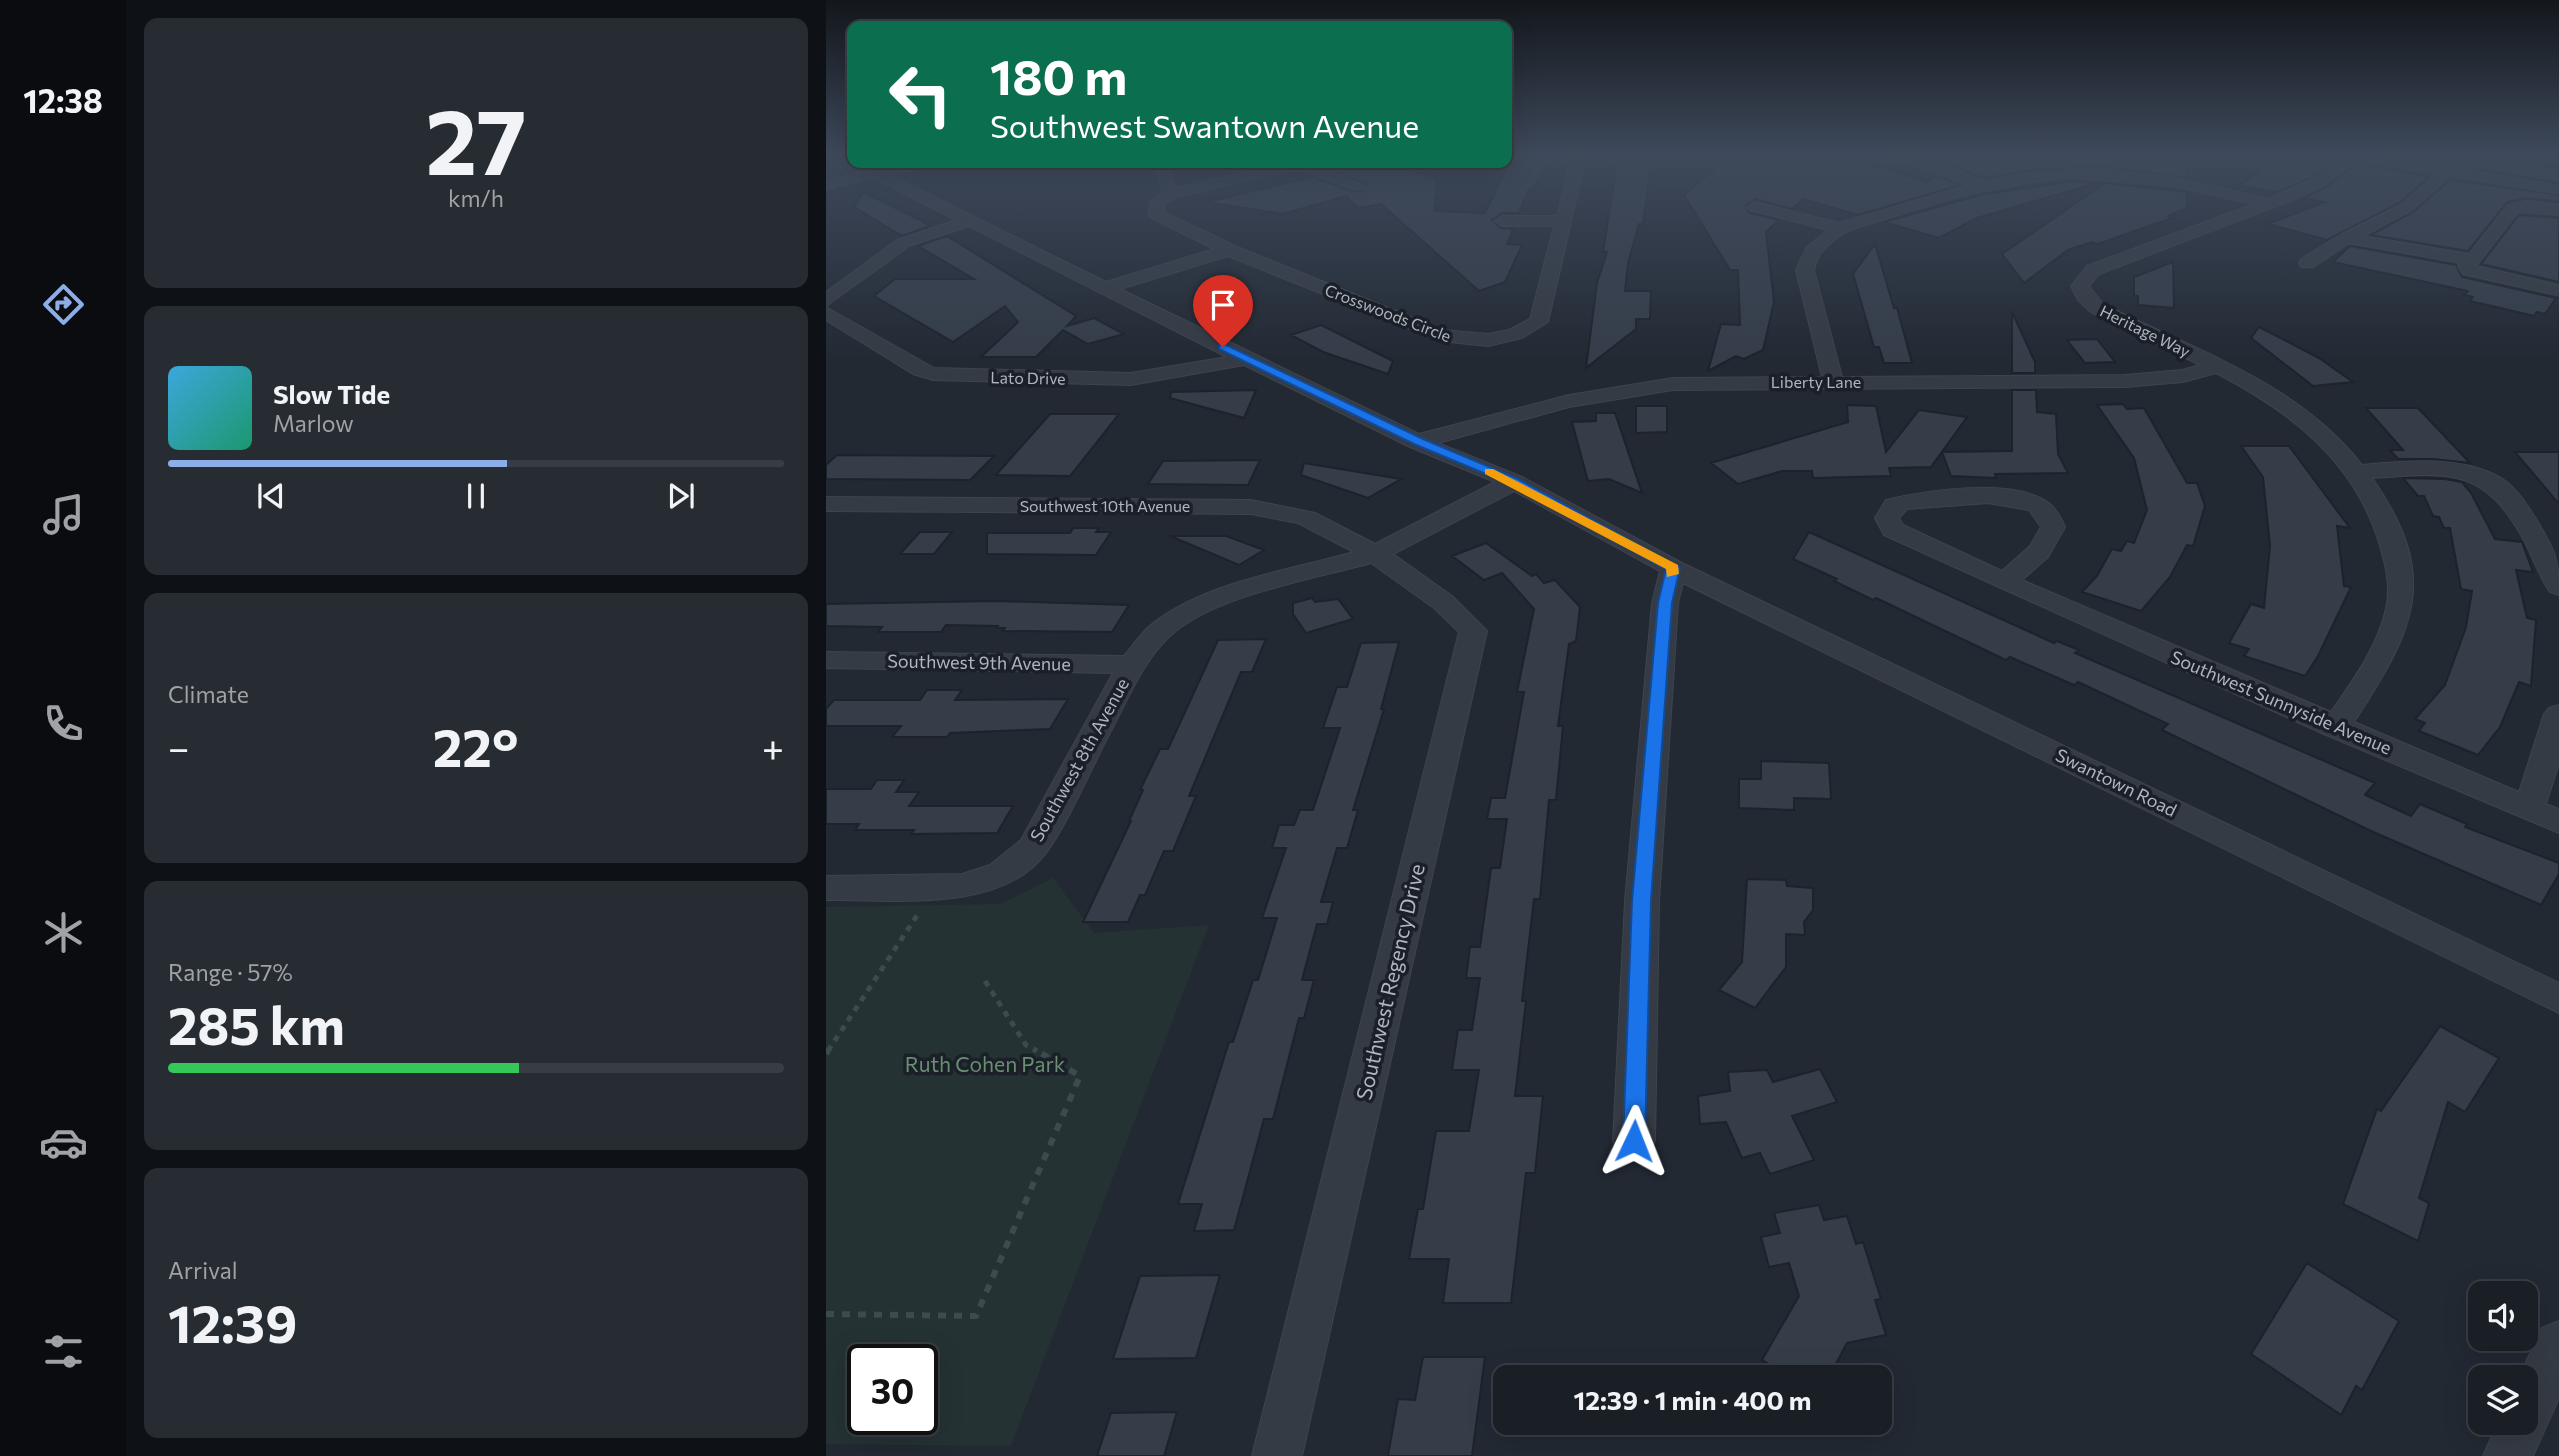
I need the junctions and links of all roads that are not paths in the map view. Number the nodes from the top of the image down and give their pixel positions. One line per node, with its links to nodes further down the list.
1 (959, 224): 17 (street)
2 (974, 224): 15 (street, Swantown Road)
3 (1176, 224): 12 (street, Crosswoods Circle)
4 (1562, 224): 12 (street, Crosswoods Circle)
5 (1824, 224): 10 (street)
6 (1855, 224): 10 (street)
7 (2217, 224): 20 (street, Heritage Way)
8 (2373, 224): 11 (street)
9 (2501, 224): 13 (street)
10 (1841, 228): 21 (street)
11 (2347, 237): 13 (street); 14 (street)
12 (1229, 250): 15 (street)
13 (2473, 260): 16 (street)
14 (2307, 263)
15 (1107, 287): 19 (street, Swantown Road)
16 (2557, 290)
17 (826, 301)
18 (826, 312): 19 (street, Lato Drive)
19 (1246, 359): 22 (street, Swantown Road)
20 (2218, 366): 21 (street, Liberty Lane); 23 (street)
21 (1833, 382): 22 (street, Liberty Lane)
22 (1418, 442): 24 (street, Swantown Road)
23 (2356, 472): 29 (street); 33 (street)
24 (1514, 482): 26 (street, Southwest 8th Avenue); 27 (street, Swantown Road)
25 (826, 504): 26 (street, Southwest 10th Avenue)
26 (1374, 554): 31 (street, Southwest 8th Avenue); 42 (street, Southwest Regency Drive)
27 (1674, 568): 37 (street, Swantown Road); 38 (street)
28 (2004, 582): 28 (street, Southwest Sunnyside Avenue); 33 (street, Southwest Sunnyside Avenue)
29 (2559, 587)
30 (826, 660): 31 (street, Southwest 9th Avenue)
31 (1132, 665): 36 (street, Southwest 8th Avenue)
32 (2559, 714): 34 (street)
33 (2334, 728): 34 (street, Southwest Sunnyside Avenue)
34 (2529, 809): 35 (street, Southwest Sunnyside Avenue)
35 (2559, 822)
36 (826, 888)
37 (2559, 999)
38 (1634, 1141)
39 (2559, 1344): 40 (street)
40 (2538, 1390)
41 (2518, 1435): 43 (street)
42 (1277, 1456)
43 (2508, 1456)

